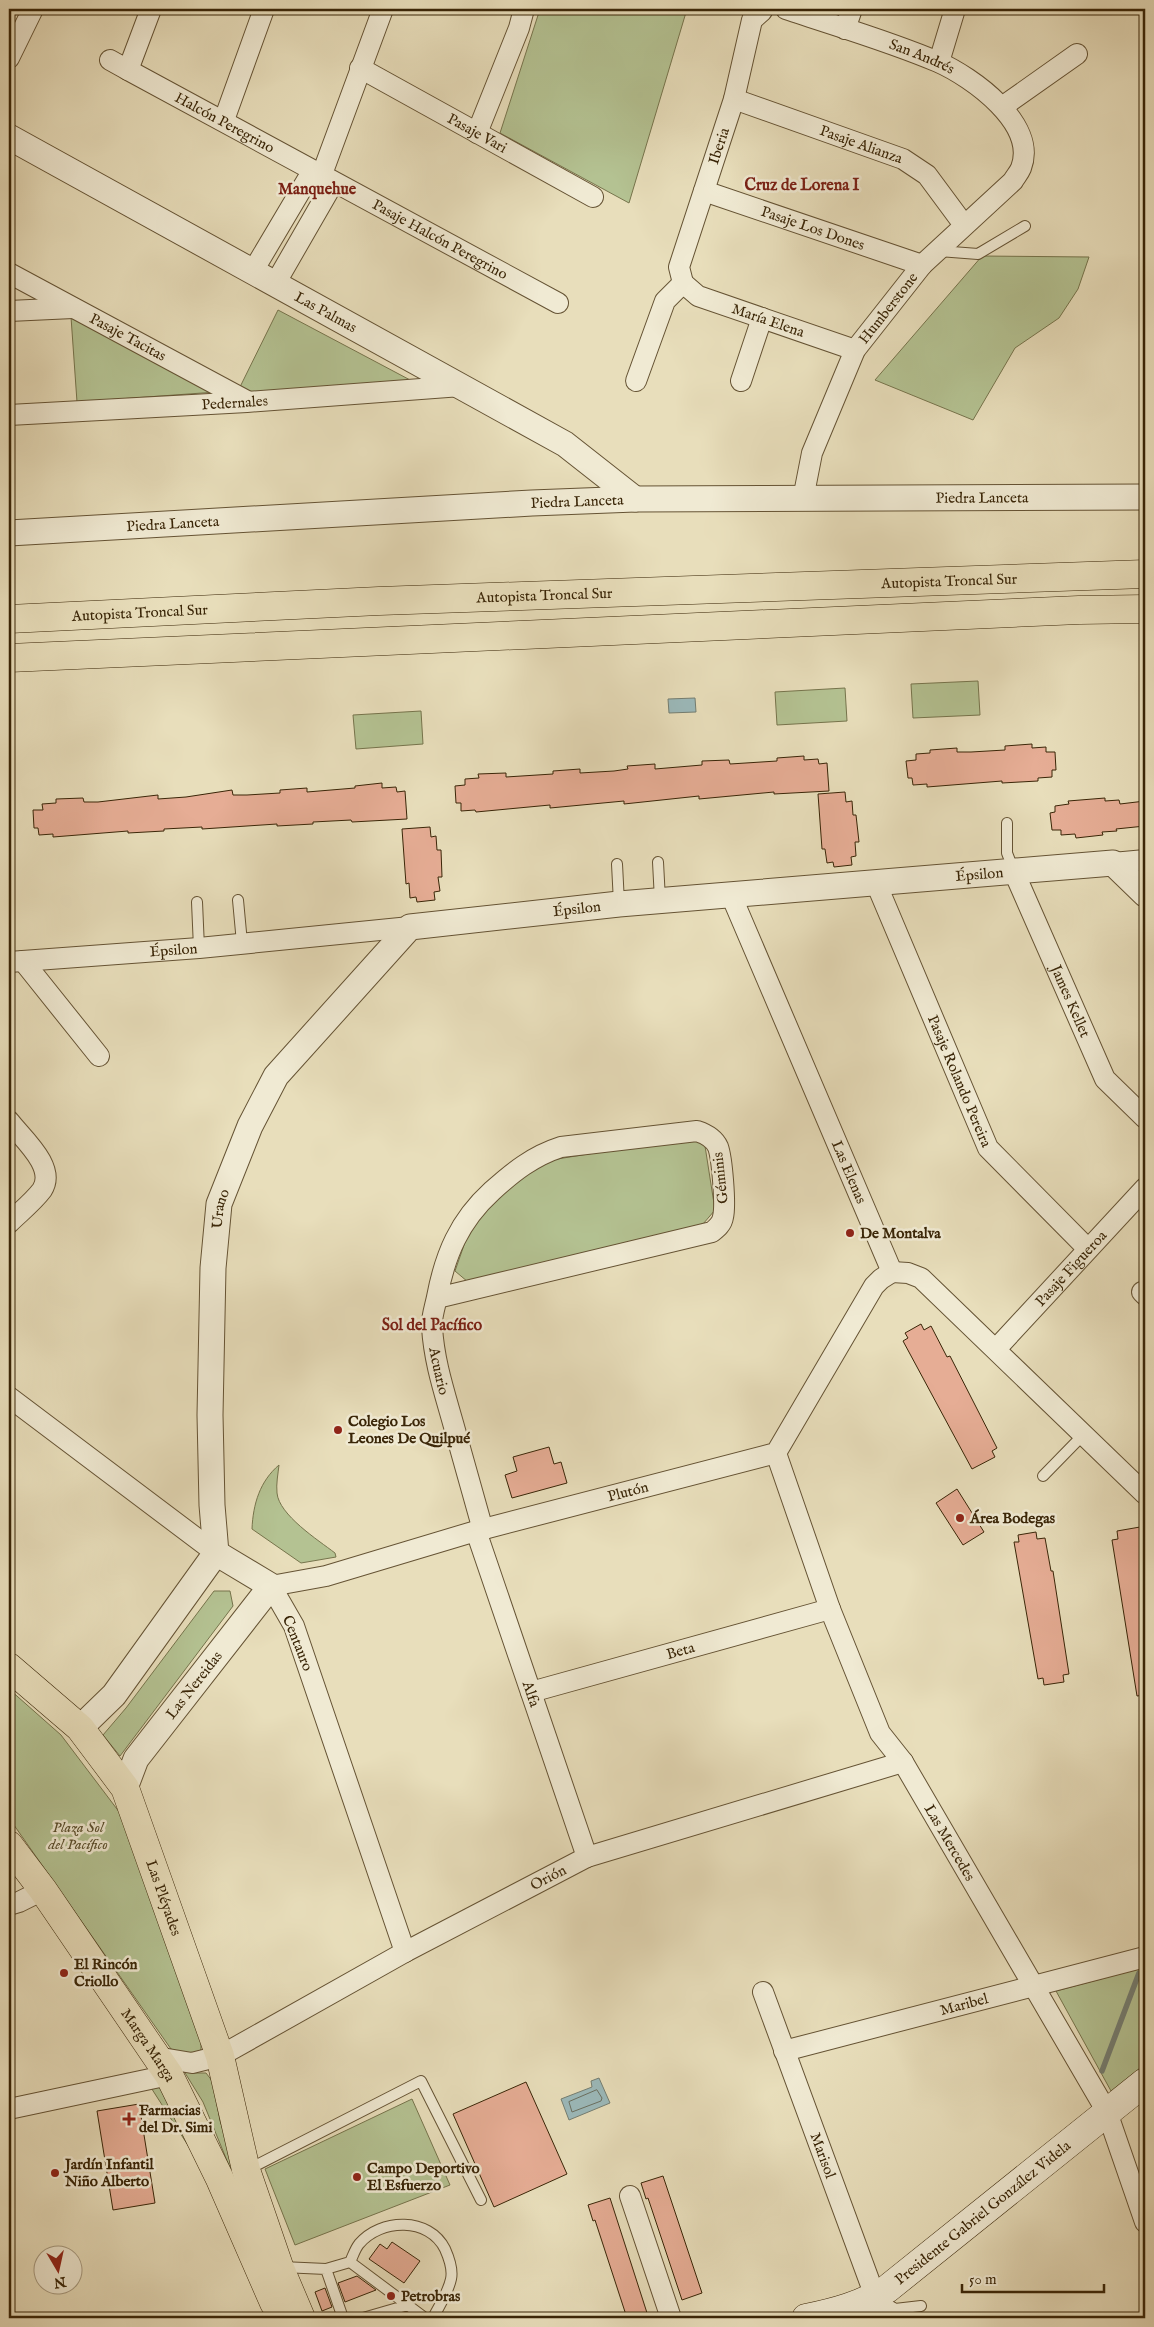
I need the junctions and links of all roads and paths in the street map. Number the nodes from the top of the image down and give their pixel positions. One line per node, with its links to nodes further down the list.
1 (151, 9): 17 (street)
2 (264, 9): 20 (street)
3 (383, 9): 16 (street)
4 (524, 9): 21 (street)
5 (786, 9): 11 (street, San Andrés)
6 (852, 9): 11 (street)
7 (955, 9): 15 (street)
8 (32, 10): 10 (street); 13 (street)
9 (767, 10): 18 (street, Iberia)
10 (9, 25)
11 (845, 29): 15 (street, San Andrés)
12 (1077, 54): 19 (street)
13 (9, 58)
14 (110, 60): 17 (street, Halcón Peregrino)
15 (939, 62): 19 (street, San Andrés)
16 (360, 68): 21 (street, Pasaje Vari); 24 (street)
17 (128, 70): 20 (street, Halcón Peregrino)
18 (734, 99): 25 (street, Iberia); 27 (street, Pasaje Alianza)
19 (1002, 107): 23 (street, San Andrés)
20 (224, 120): 24 (street, Halcón Peregrino)
21 (477, 133): 26 (street, Pasaje Vari)
22 (9, 137): 31 (street, Las Palmas)
23 (1023, 150): 27 (street, Humberstone)
24 (322, 174): 31 (street); 34 (street); 35 (street, Pasaje Halcón Peregrino)
25 (704, 191): 30 (street, Pasaje Los Dones); 33 (street, Iberia)
26 (593, 197)
27 (964, 225): 29 (street, Humberstone)
28 (1025, 226): 29 (lane)
29 (938, 251): 30 (street, Humberstone)
30 (922, 265): 39 (street, Humberstone)
31 (253, 272): 34 (street, Las Palmas)
32 (9, 273): 36 (street, Pasaje Tacitas)
33 (683, 283): 38 (street, María Elena); 40 (street)
34 (275, 284): 42 (street, Las Palmas)
35 (558, 303)
36 (73, 308): 37 (street); 43 (street, Pasaje Tacitas)
37 (9, 311)
38 (762, 318): 39 (street, María Elena); 41 (street)
39 (855, 350): 47 (street, Humberstone)
40 (636, 381)
41 (741, 381)
42 (462, 386): 43 (street, Pedernales); 46 (street, Las Palmas)
43 (247, 402): 44 (street, Pedernales)
44 (9, 415)
45 (1145, 497): 47 (street, Piedra Lanceta)
46 (635, 499): 47 (street, Piedra Lanceta); 48 (street, Piedra Lanceta)
47 (803, 499)
48 (9, 533)
49 (1145, 573): 53 (main road, Autopista Troncal Sur)
50 (1145, 609): 51 (main road)
51 (1079, 610): 52 (main road); 54 (main road)
52 (1145, 614)
53 (9, 619)
54 (202, 649): 55 (main road); 56 (main road)
55 (9, 658)
56 (9, 673)
57 (1007, 823): 62 (lane)
58 (1145, 860): 60 (street, Épsilon)
59 (658, 862): 67 (lane)
60 (1113, 863): 62 (street, Épsilon); 64 (street)
61 (617, 864): 69 (lane)
62 (1014, 872): 63 (street, Épsilon); 75 (street, James Kellet)
63 (876, 883): 65 (street, Épsilon); 79 (street, Pasaje Rolando Pereira)
64 (1145, 894)
65 (731, 895): 67 (street, Épsilon); 80 (street, Las Elenas)
66 (238, 900): 71 (lane)
67 (660, 900): 69 (street, Épsilon)
68 (196, 902): 72 (lane)
69 (619, 904): 70 (street, Épsilon)
70 (410, 927): 71 (street, Épsilon); 89 (street, Urano)
71 (242, 943): 72 (street, Épsilon)
72 (199, 948): 73 (street, Épsilon)
73 (16, 962): 74 (street)
74 (99, 1056)
75 (1145, 1118)
76 (9, 1121): 78 (street)
77 (1145, 1188): 79 (street, Pasaje Figueroa)
78 (9, 1223)
79 (1087, 1248): 82 (street, Pasaje Figueroa)
80 (892, 1272): 82 (street); 85 (street)
81 (437, 1298): 81 (street, Géminis); 88 (street, Acuario)
82 (996, 1349): 84 (street)
83 (9, 1397): 89 (street, Centauro)
84 (1083, 1435): 86 (lane); 87 (street)
85 (776, 1453): 88 (street, Plutón); 91 (street, Las Mercedes)
86 (1044, 1476)
87 (1145, 1494)
88 (480, 1530): 90 (street, Plutón); 93 (street, Alfa)
89 (216, 1553): 90 (street, Centauro); 94 (street)
90 (271, 1586): 96 (street, Las Nereidas); 101 (street, Centauro)
91 (830, 1609): 93 (street, Beta); 95 (street, Las Mercedes)
92 (9, 1667): 94 (main road, Las Pléyades)
93 (531, 1692): 98 (street, Alfa)
94 (80, 1728): 96 (main road, Las Pléyades)
95 (903, 1762): 98 (street, Orión); 103 (street, Las Mercedes)
96 (125, 1788): 106 (main road, Las Pléyades)
97 (9, 1845): 99 (main road, Marga Marga)
98 (587, 1857): 101 (street, Orión)
99 (42, 1890): 100 (street); 107 (main road, Marga Marga)
100 (9, 1904)
101 (405, 1952): 106 (street, Orión)
102 (1145, 1957): 103 (street, Maribel)
103 (1033, 1986): 105 (street, Maribel); 110 (street, Las Mercedes)
104 (763, 1992): 105 (street, Marisol)
105 (784, 2051): 120 (street, Marisol)
106 (220, 2056): 107 (street, Orión); 111 (main road, Las Pléyades)
107 (162, 2066): 109 (street); 121 (main road, Marga Marga)
108 (1145, 2082): 110 (main road, Presidente Gabriel González Videla)
109 (9, 2109)
110 (1107, 2112): 114 (street, Las Mercedes); 120 (main road, Presidente Gabriel González Videla)
111 (246, 2170): 113 (lane); 116 (main road, Marga Marga)
112 (630, 2196): 126 (street)
113 (481, 2200)
114 (1145, 2222)
115 (350, 2262): 117 (lane); 118 (lane); 125 (lane)
116 (279, 2266): 117 (lane); 121 (main road, Marga Marga)
117 (326, 2269): 122 (lane)
118 (408, 2305): 123 (lane); 124 (lane)
119 (921, 2306): 120 (lane)
120 (879, 2308): 127 (main road, Presidente Gabriel González Videla)
121 (283, 2315)
122 (343, 2318)
123 (363, 2318)
124 (425, 2318)
125 (433, 2318)
126 (671, 2318)
127 (806, 2318)

